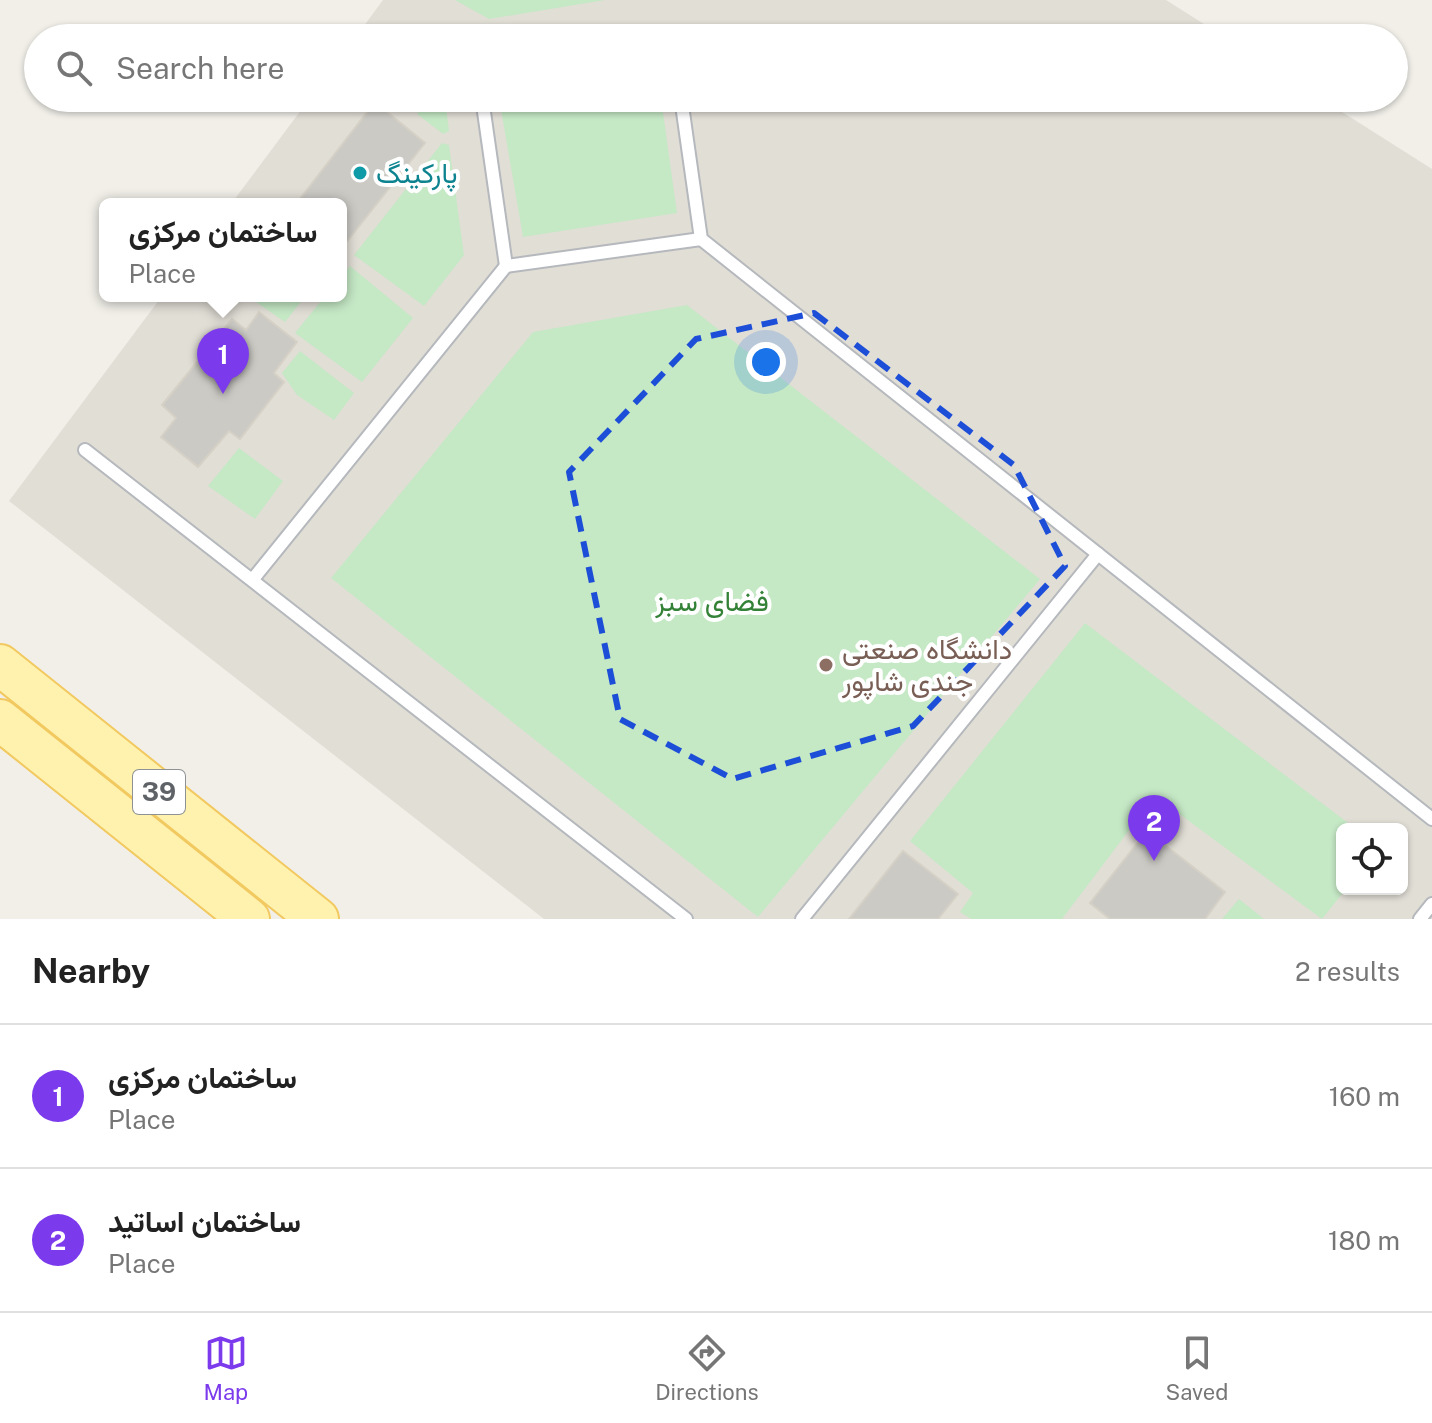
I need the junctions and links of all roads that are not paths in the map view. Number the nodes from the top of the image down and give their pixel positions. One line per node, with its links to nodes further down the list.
1 (484, 112): 4 (lane)
2 (683, 112): 3 (lane)
3 (701, 239): 4 (lane); 6 (lane)
4 (506, 266): 7 (lane)
5 (85, 450): 7 (lane)
6 (1098, 554): 10 (lane); 15 (lane)
7 (253, 579): 14 (lane)
8 (0, 665): 13 (main road, 39)
9 (0, 720): 12 (main road, 39)
10 (1432, 819)
11 (1432, 904): 16 (lane)
12 (249, 919)
13 (318, 919)
14 (686, 919)
15 (802, 919)
16 (1420, 919)

